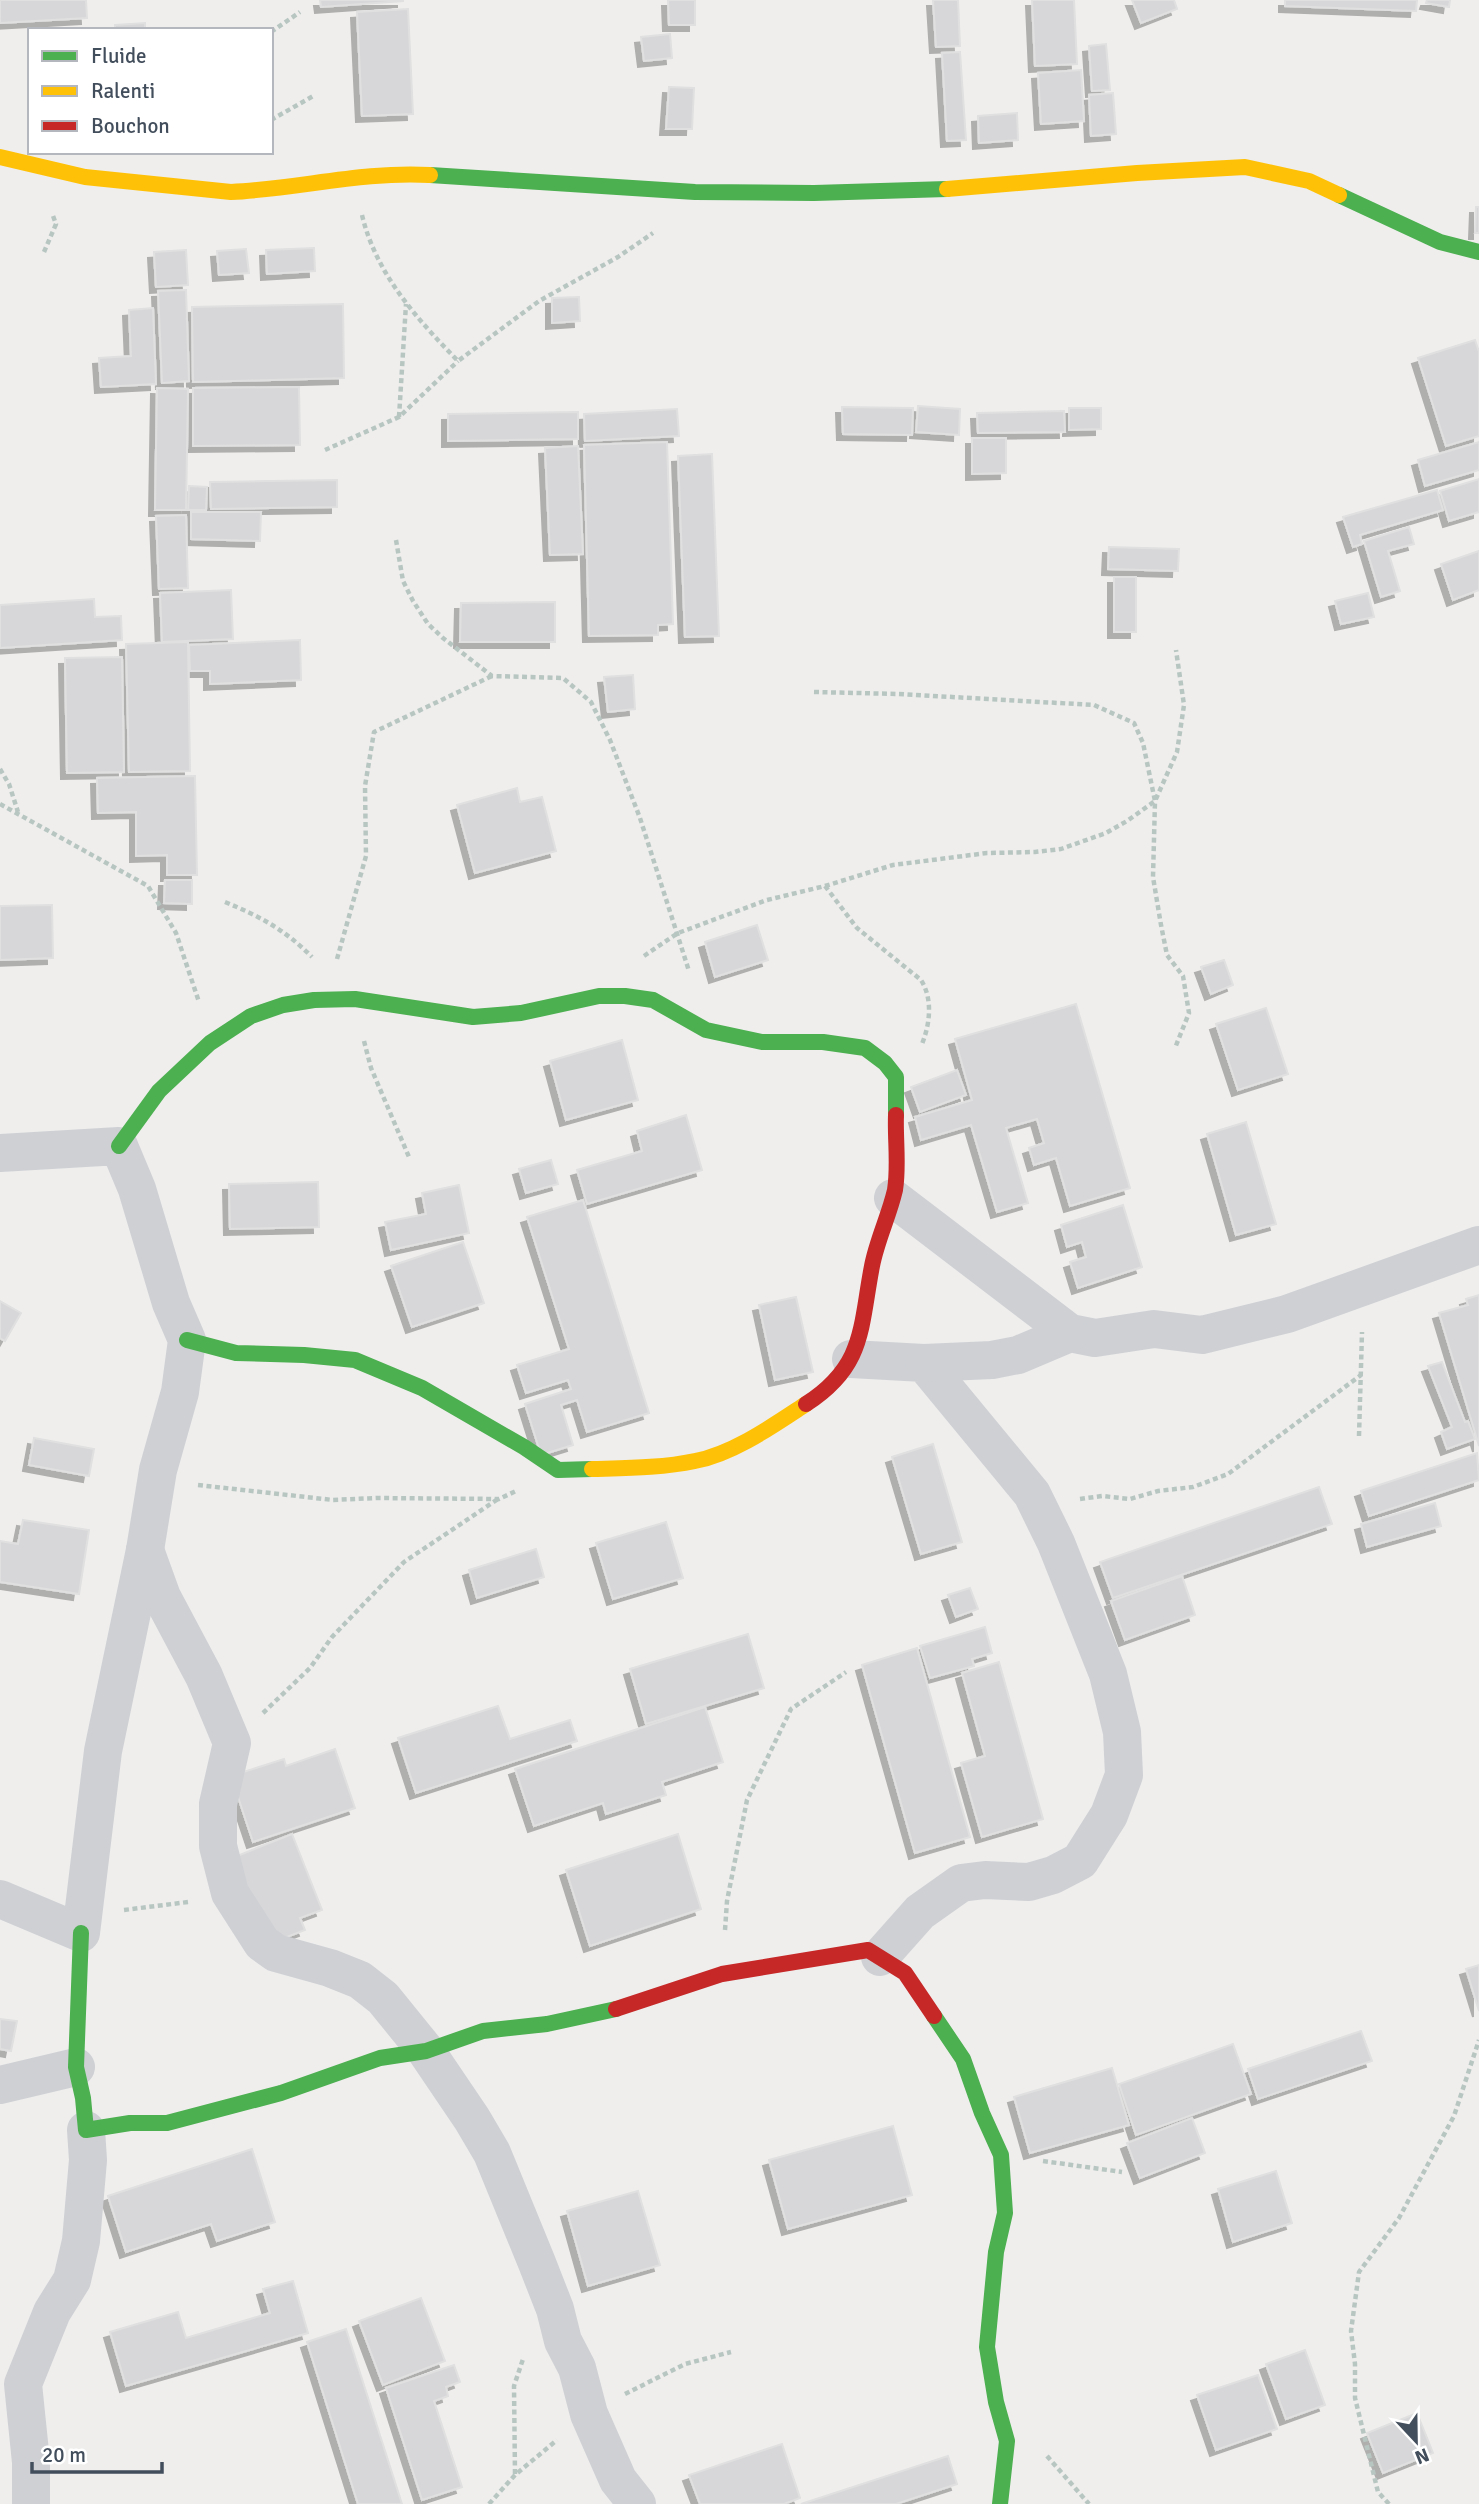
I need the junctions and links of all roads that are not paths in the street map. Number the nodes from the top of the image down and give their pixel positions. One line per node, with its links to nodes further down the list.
1 (0, 157): 2 (street)
2 (1479, 252)
3 (119, 1146): 4 (street); 5 (street); 8 (street)
4 (0, 1153)
5 (893, 1198): 7 (street); 9 (street)
6 (1479, 1245): 7 (street)
7 (1070, 1334): 10 (street)
8 (187, 1340): 9 (street); 11 (street)
9 (851, 1359): 10 (street)
10 (924, 1363): 14 (street)
11 (145, 1550): 13 (street); 15 (street)
12 (0, 1899): 13 (street)
13 (80, 1933): 16 (street)
14 (880, 1957): 15 (street); 21 (street)
15 (426, 2051): 18 (street); 20 (street)
16 (76, 2067): 17 (street); 18 (street)
17 (0, 2085)
18 (86, 2130): 19 (street)
19 (31, 2504)
20 (637, 2504)
21 (1000, 2504)

